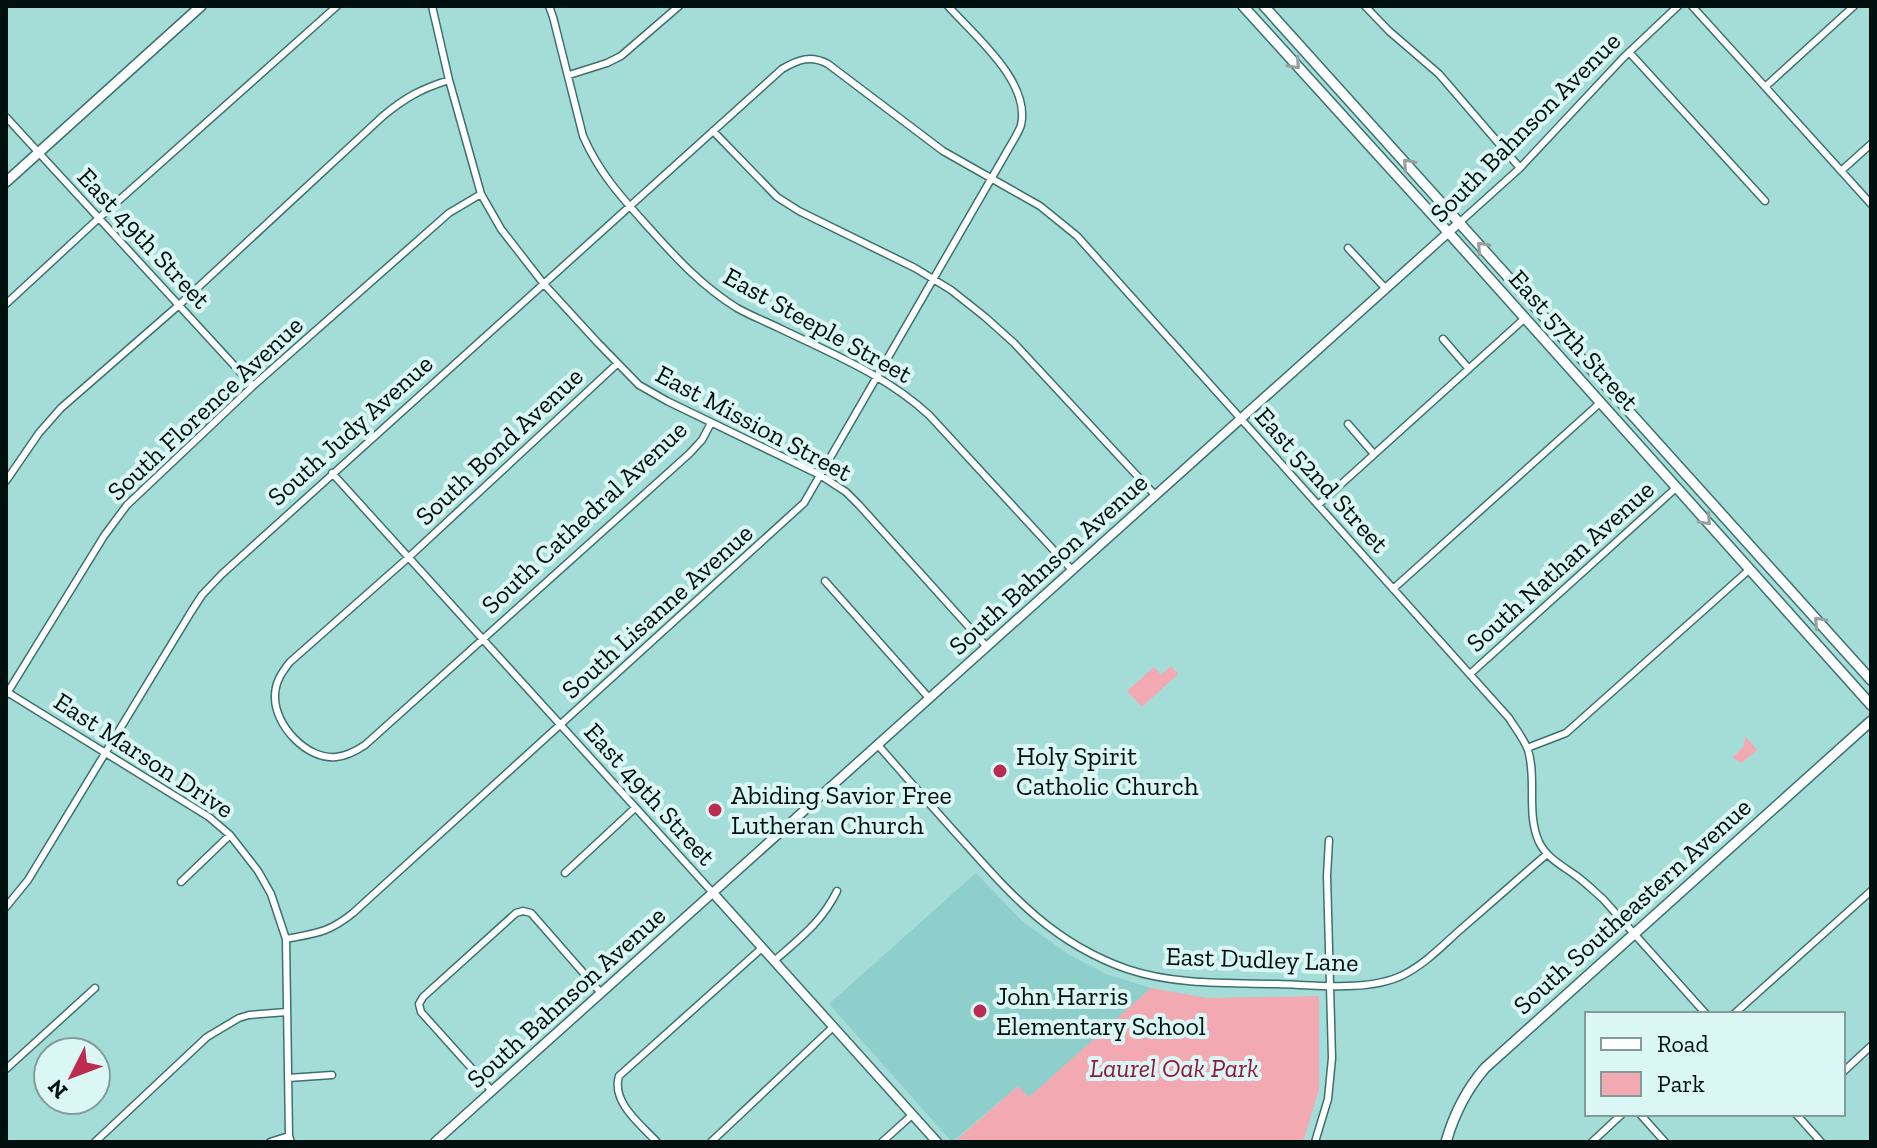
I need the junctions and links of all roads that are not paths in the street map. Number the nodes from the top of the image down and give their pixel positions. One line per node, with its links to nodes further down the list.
1 (201, 6): 21 (main road)
2 (337, 6): 30 (street)
3 (432, 6): 16 (street, East Mission Street)
4 (549, 6): 15 (street, East Steeple Street)
5 (679, 6): 15 (street)
6 (948, 6): 24 (street, South Lisanne Avenue)
7 (1243, 6): 32 (main road, East 57th Street, one-way to 32)
8 (1264, 6): 31 (main road, East 57th Street, one-way to 8)
9 (1365, 6): 22 (street)
10 (1678, 6): 13 (street, South Bahnson Avenue)
11 (1692, 6): 17 (street)
12 (1854, 6): 17 (street)
13 (1629, 52): 22 (street, South Bahnson Avenue); 27 (street)
14 (806, 58): 19 (street, South Judy Avenue); 24 (street, East 52nd Street)
15 (569, 75): 29 (street, East Steeple Street)
16 (449, 80): 26 (street, East Mission Street); 38 (street)
17 (1765, 87): 23 (street)
18 (6, 117): 21 (street, East 49th Street)
19 (713, 131): 29 (street, South Judy Avenue); 34 (street)
20 (1871, 144): 23 (street)
21 (38, 153): 25 (main road); 30 (street, East 49th Street)
22 (1520, 168): 31 (street, South Bahnson Avenue)
23 (1841, 171): 28 (street)
24 (991, 179): 34 (street, South Lisanne Avenue); 46 (street, East 52nd Street)
25 (6, 182)
26 (481, 194): 35 (street, East Mission Street); 44 (street, South Florence Avenue)
27 (1765, 201)
28 (1871, 204)
29 (629, 206): 35 (street, South Judy Avenue); 43 (street, East Steeple Street)
30 (99, 218): 37 (street); 38 (street, East 49th Street)
31 (1460, 222): 32 (street, South Bahnson Avenue); 64 (main road, East 57th Street, one-way to 31)
32 (1448, 232): 36 (street, South Bahnson Avenue); 39 (main road, East 57th Street)
33 (1348, 248): 36 (street)
34 (933, 279): 43 (street, South Lisanne Avenue); 54 (street)
35 (543, 283): 41 (street, East Mission Street); 50 (street, South Judy Avenue)
36 (1386, 289): 46 (street, South Bahnson Avenue)
37 (6, 304)
38 (179, 305): 44 (street, East 49th Street); 52 (street)
39 (1525, 318): 42 (street); 45 (main road, East 57th Street)
40 (1443, 339): 42 (street)
41 (617, 364): 47 (street, East Mission Street); 56 (street, South Bond Avenue)
42 (1469, 369): 49 (street)
43 (877, 377): 51 (street, South Lisanne Avenue); 58 (street, East Steeple Street)
44 (253, 386): 65 (street, South Florence Avenue)
45 (1601, 402): 53 (main road, East 57th Street); 60 (street)
46 (1240, 419): 54 (street, South Bahnson Avenue); 55 (street, East 52nd Street)
47 (711, 423): 51 (street, East Mission Street); 61 (street, South Cathedral Avenue)
48 (1348, 424): 49 (street)
49 (1374, 454): 55 (street)
50 (332, 473): 56 (street, East 49th Street); 72 (street, South Judy Avenue)
51 (820, 475): 62 (street, East Mission Street); 69 (street, South Lisanne Avenue)
52 (6, 481)
53 (1677, 487): 57 (main road, East 57th Street, one-way to 57); 63 (street, South Nathan Avenue)
54 (1155, 495): 58 (street, South Bahnson Avenue)
55 (1318, 505): 60 (street, East 52nd Street)
56 (409, 557): 61 (street, East 49th Street); 61 (street, South Bond Avenue)
57 (1750, 569): 67 (main road, East 57th Street); 71 (street)
58 (1072, 570): 62 (street, South Bahnson Avenue)
59 (825, 581): 66 (street)
60 (1393, 589): 63 (street, East 52nd Street)
61 (482, 639): 69 (street, East 49th Street)
62 (987, 647): 66 (street, South Bahnson Avenue)
63 (1470, 674): 71 (street, East 52nd Street)
64 (1871, 680)
65 (7, 693): 72 (street, East Marson Drive)
66 (929, 698): 70 (street, South Bahnson Avenue)
67 (1871, 705)
68 (1871, 721): 83 (main road, South Southeastern Avenue)
69 (561, 725): 73 (street, East 49th Street); 84 (street, South Lisanne Avenue)
70 (877, 744): 81 (street, South Bahnson Avenue); 87 (street, East Dudley Lane)
71 (1527, 748): 76 (street, East 52nd Street)
72 (105, 753): 74 (street, East Marson Drive); 82 (street, South Judy Avenue)
73 (635, 808): 77 (street); 81 (street, East 49th Street)
74 (230, 835): 78 (street); 84 (street, East Marson Drive)
75 (1329, 840): 87 (street)
76 (1547, 854): 83 (street); 87 (street, East Dudley Lane)
77 (565, 873)
78 (181, 882)
79 (837, 891): 86 (street)
80 (1871, 891): 92 (street)
81 (713, 893): 85 (street, East 49th Street); 89 (street, South Bahnson Avenue)
82 (6, 907)
83 (1634, 934): 91 (street); 113 (main road, South Southeastern Avenue)
84 (286, 939): 90 (street, East Marson Drive)
85 (762, 948): 86 (street, East 49th Street); 108 (street)
86 (774, 961): 93 (street, East 49th Street)
87 (1330, 986): 112 (street)
88 (95, 988): 95 (street)
89 (601, 993): 99 (street, South Bahnson Avenue); 99 (street)
90 (287, 1012): 98 (street, East Marson Drive); 105 (street)
91 (1704, 1012)
92 (1736, 1012)
93 (833, 1027): 100 (street, East 49th Street); 109 (street)
94 (1871, 1046): 96 (street)
95 (6, 1069)
96 (1845, 1070)
97 (332, 1075): 98 (street)
98 (288, 1078): 104 (street, East Marson Drive)
99 (492, 1091): 107 (street, South Bahnson Avenue)
100 (912, 1115): 110 (street); 111 (street, East 49th Street)
101 (1620, 1116): 114 (street)
102 (1642, 1116): 115 (street)
103 (1798, 1116): 116 (street)
104 (290, 1139): 106 (street)
105 (95, 1142)
106 (270, 1142)
107 (435, 1142)
108 (657, 1142)
109 (711, 1142)
110 (882, 1142)
111 (937, 1142)
112 (1315, 1142)
113 (1446, 1142)
114 (1592, 1142)
115 (1665, 1142)
116 (1821, 1142)

